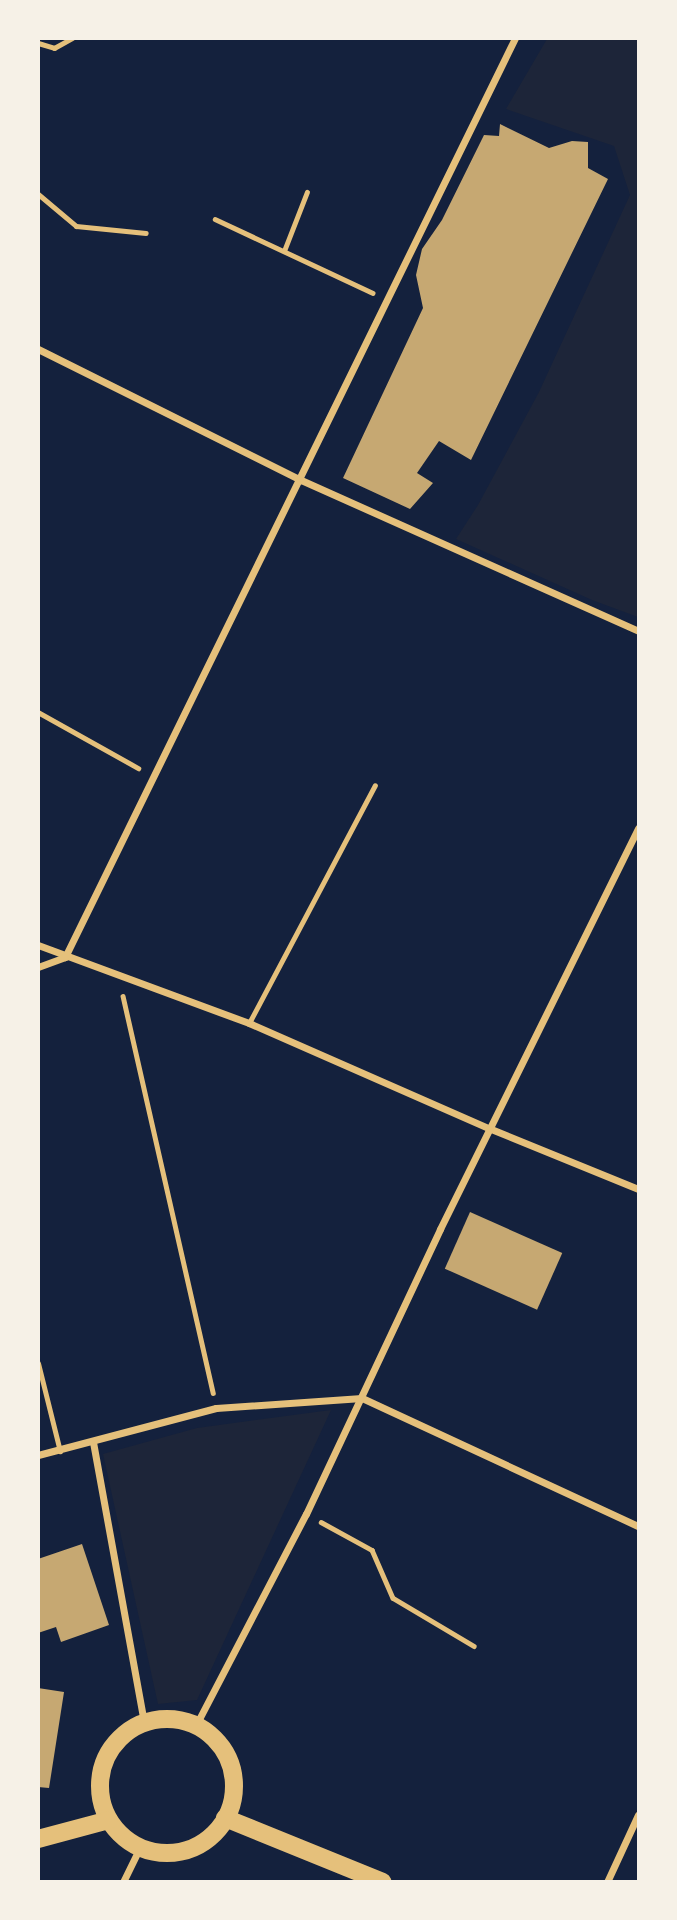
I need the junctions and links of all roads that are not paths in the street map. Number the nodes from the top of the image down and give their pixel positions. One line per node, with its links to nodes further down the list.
1 (72, 38): 3 (lane)
2 (515, 38): 7 (street)
3 (38, 43)
4 (38, 194): 5 (lane)
5 (146, 233)
6 (38, 349): 7 (street)
7 (301, 480): 8 (street); 12 (street)
8 (639, 631)
9 (375, 785): 14 (lane)
10 (639, 828): 15 (street)
11 (38, 945): 12 (street)
12 (65, 957): 13 (street); 14 (street)
13 (38, 967)
14 (249, 1023): 15 (street)
15 (491, 1129): 16 (street); 18 (street)
16 (639, 1189)
17 (38, 1363): 20 (lane)
18 (362, 1398): 19 (street); 22 (street); 24 (street)
19 (93, 1442): 20 (street); 23 (street)
20 (60, 1451): 21 (street)
21 (38, 1455)
22 (639, 1526)
23 (144, 1723): 24 (main road); 27 (main road)
24 (196, 1725): 26 (main road)
25 (639, 1815): 32 (street)
26 (225, 1818): 29 (main road); 31 (main road)
27 (109, 1820): 28 (main road); 29 (main road)
28 (38, 1839)
29 (139, 1847): 30 (street)
30 (122, 1881)
31 (383, 1881)
32 (607, 1881)

